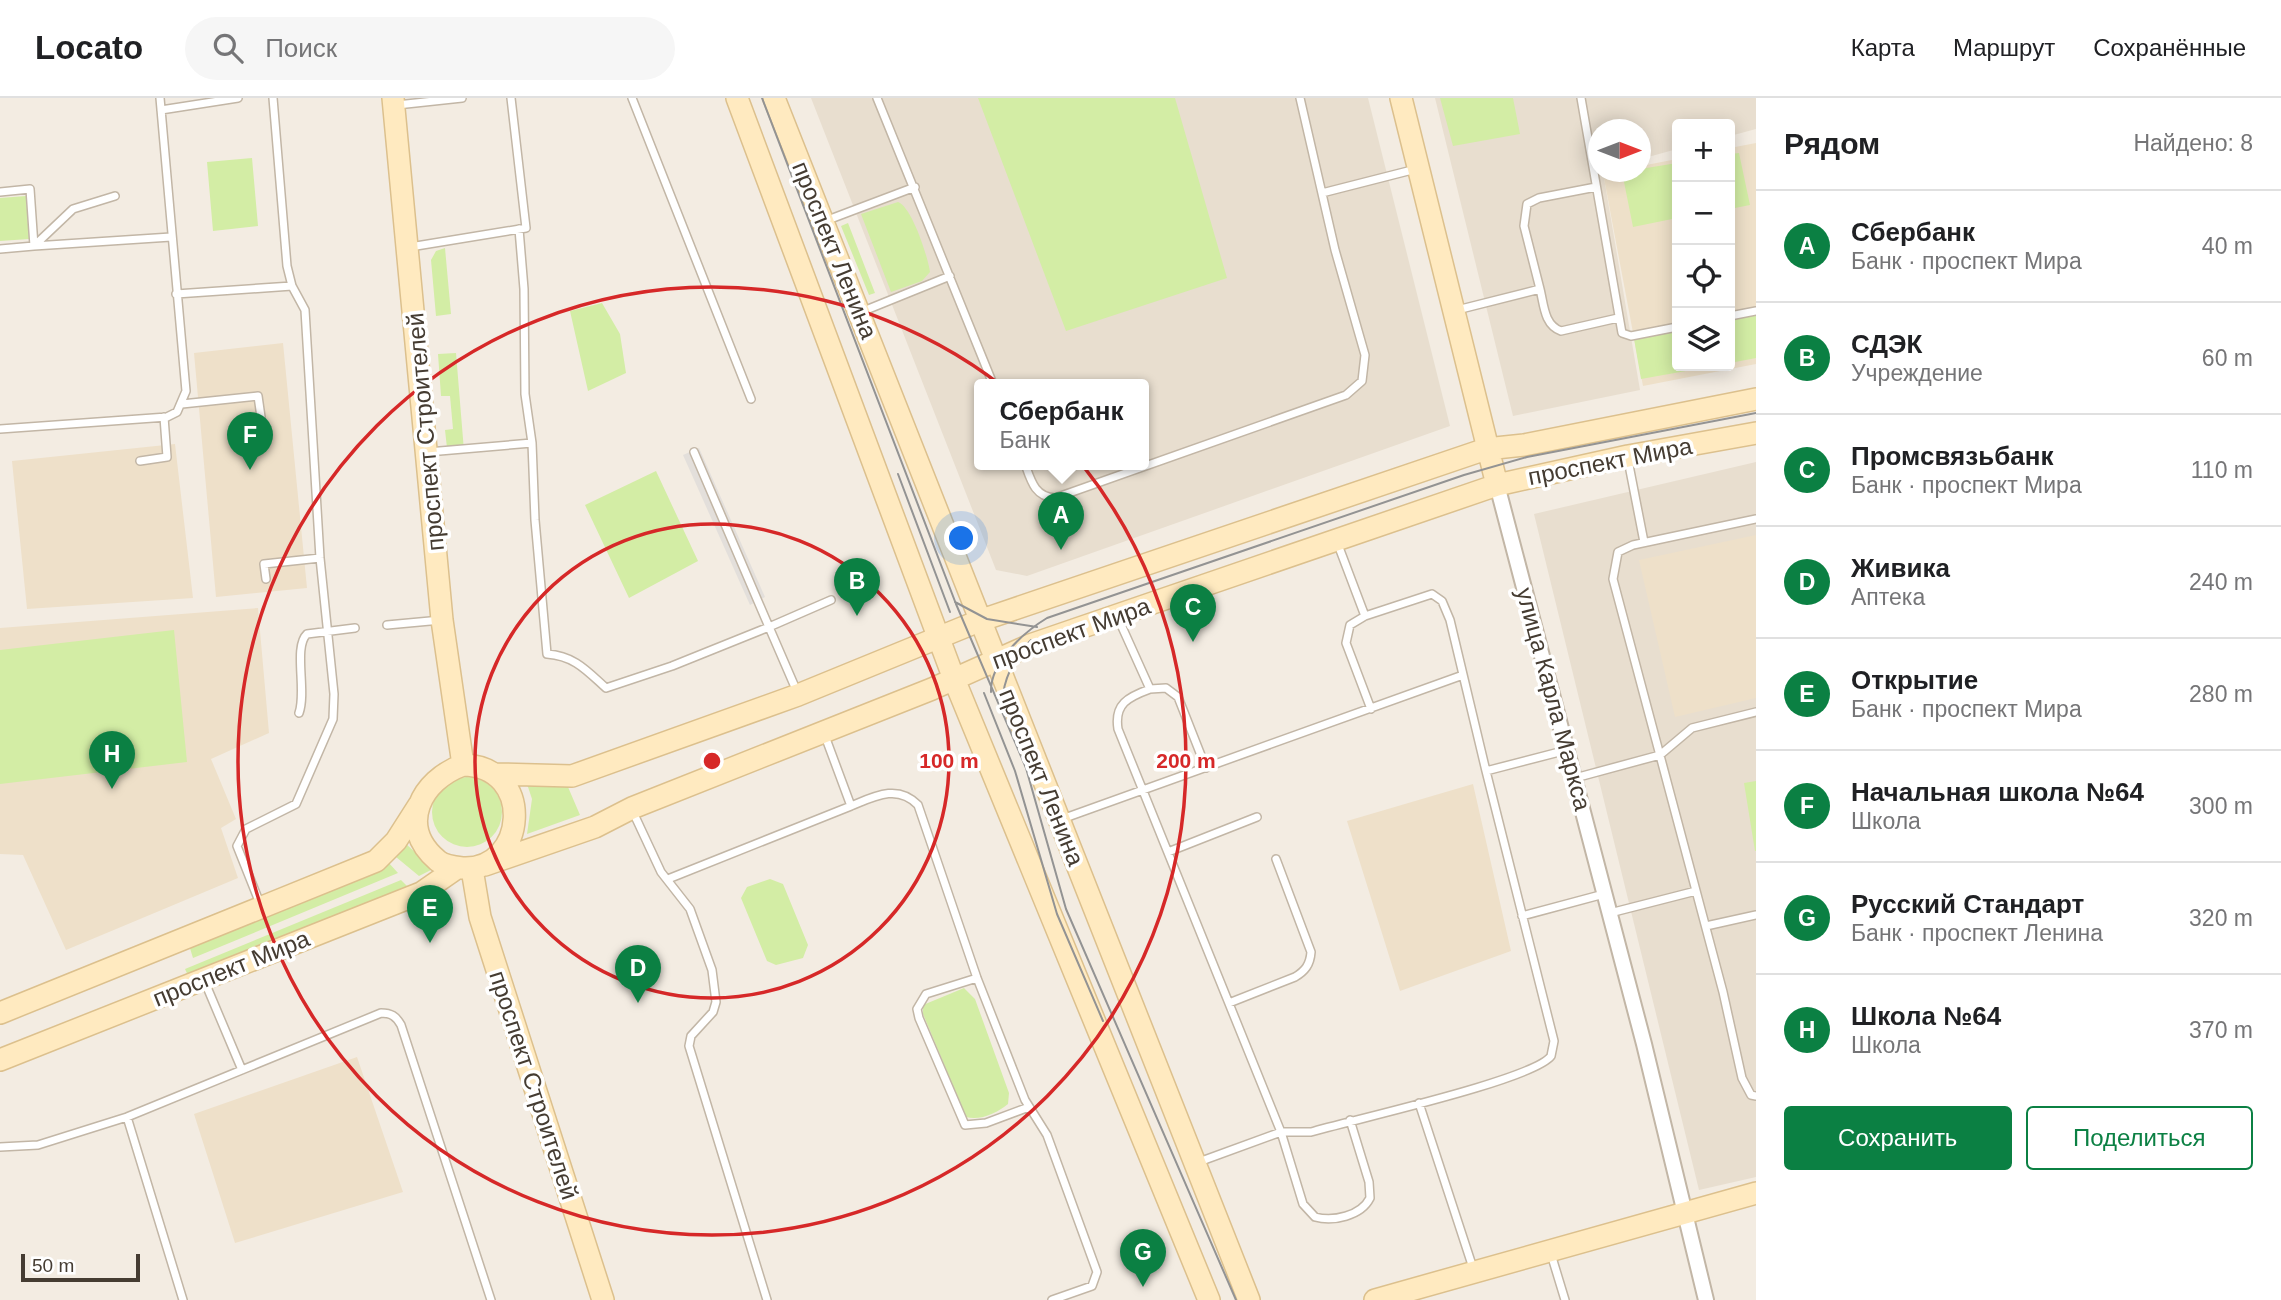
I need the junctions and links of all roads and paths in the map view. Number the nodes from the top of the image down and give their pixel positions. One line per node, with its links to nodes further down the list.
1 (160, 98): 14 (lane)
2 (237, 98): 14 (lane)
3 (273, 98): 28 (lane)
4 (463, 98): 13 (lane)
5 (511, 98): 22 (lane)
6 (632, 98): 38 (lane)
7 (737, 98): 69 (main road, проспект Ленина)
8 (774, 98): 21 (main road, проспект Ленина)
9 (877, 98): 16 (lane)
10 (1300, 98): 19 (lane)
11 (1401, 98): 15 (main road, улица Карла Маркса)
12 (1581, 98): 17 (lane)
13 (393, 102): 25 (main road, проспект Строителей)
14 (162, 110): 23 (lane)
15 (1418, 168): 19 (lane); 31 (main road, улица Карла Маркса)
16 (915, 187): 21 (lane); 27 (lane)
17 (1597, 187): 29 (lane); 35 (lane)
18 (0, 192): 24 (lane)
19 (1322, 193): 51 (lane)
20 (115, 196): 24 (lane)
21 (824, 221): 33 (main road, проспект Ленина)
22 (519, 229): 25 (lane); 45 (lane)
23 (172, 237): 24 (lane); 30 (lane)
24 (34, 246): 26 (lane)
25 (408, 247): 47 (main road, проспект Строителей)
26 (0, 248)
27 (950, 276): 33 (lane); 37 (lane)
28 (292, 286): 30 (lane); 58 (lane)
29 (1540, 289): 31 (lane); 35 (lane)
30 (176, 294): 40 (lane)
31 (1452, 311): 46 (main road, улица Карла Маркса)
32 (1756, 312): 34 (lane)
33 (860, 313): 64 (main road, проспект Ленина)
34 (1735, 315)
35 (1618, 318): 36 (lane)
36 (1672, 328)
37 (991, 379)
38 (751, 398)
39 (1756, 399): 46 (main road, проспект Мира)
40 (182, 404): 41 (lane); 42 (lane)
41 (164, 418): 43 (lane); 50 (lane)
42 (261, 418)
43 (0, 429)
44 (1756, 433): 49 (main road, проспект Мира)
45 (532, 443): 47 (lane); 66 (lane)
46 (1486, 449): 54 (main road, улица Карла Маркса); 64 (main road, проспект Мира)
47 (428, 452): 63 (main road, проспект Строителей)
48 (694, 452): 66 (lane)
49 (1628, 456): 54 (main road, проспект Мира); 57 (lane)
50 (140, 461)
51 (1149, 465)
52 (1028, 470): 53 (lane)
53 (1136, 470)
54 (1497, 485): 56 (main road, проспект Мира); 79 (street, улица Карла Маркса)
55 (1756, 519): 57 (lane)
56 (1336, 541): 61 (main road, проспект Мира); 62 (lane)
57 (1644, 542): 80 (lane)
58 (320, 558): 59 (lane); 68 (lane)
59 (266, 579)
60 (831, 600): 66 (lane)
61 (1117, 614): 70 (main road, проспект Мира); 73 (lane)
62 (1365, 617): 71 (lane); 75 (lane)
63 (442, 620): 65 (lane); 81 (main road, проспект Строителей)
64 (979, 621): 69 (main road, проспект Мира); 70 (main road, проспект Ленина)
65 (387, 625)
66 (769, 627): 74 (lane)
67 (355, 628): 68 (lane)
68 (328, 631): 77 (lane); 98 (lane)
69 (939, 638): 72 (main road, проспект Ленина); 74 (main road, проспект Мира)
70 (995, 660): 72 (main road, проспект Мира); 91 (main road, проспект Ленина)
71 (1463, 675): 75 (lane); 83 (lane)
72 (954, 679): 78 (main road, проспект Мира); 127 (main road, проспект Ленина)
73 (1150, 689): 82 (lane); 86 (lane)
74 (798, 695): 84 (main road, проспект Мира)
75 (1371, 709): 82 (lane)
76 (1756, 712): 80 (lane)
77 (299, 713)
78 (823, 732): 88 (lane); 89 (main road, проспект Мира)
79 (1568, 750): 83 (lane); 85 (street, улица Карла Маркса)
80 (1660, 755): 85 (lane); 96 (lane)
81 (463, 765): 84 (main road); 87 (main road)
82 (1206, 768): 86 (lane)
83 (1486, 771): 101 (lane)
84 (496, 774): 94 (main road)
85 (1575, 778): 97 (street, улица Карла Маркса)
86 (1144, 790): 91 (lane); 92 (lane)
87 (419, 805): 94 (main road); 98 (main road, проспект Мира)
88 (851, 806): 95 (lane); 103 (lane)
89 (632, 808): 94 (main road, проспект Мира); 95 (lane)
90 (1257, 817): 92 (lane)
91 (1058, 820): 116 (main road, проспект Ленина)
92 (1168, 852): 105 (lane)
93 (1276, 859): 105 (lane)
94 (471, 867): 104 (main road, проспект Мира); 124 (main road, проспект Строителей)
95 (668, 880): 125 (lane)
96 (1696, 891): 99 (lane); 102 (lane)
97 (1605, 894): 99 (street, улица Карла Маркса); 101 (lane)
98 (262, 909): 106 (main road, проспект Мира)
99 (1610, 913): 118 (street, улица Карла Маркса)
100 (1756, 915): 102 (lane)
101 (1522, 916): 110 (lane)
102 (1706, 926): 109 (lane)
103 (976, 978): 111 (lane); 111 (lane)
104 (204, 979): 107 (main road, проспект Мира); 108 (lane)
105 (1229, 1003): 114 (lane)
106 (0, 1013)
107 (0, 1060)
108 (242, 1070): 112 (lane); 123 (lane)
109 (1756, 1096)
110 (1419, 1103): 113 (lane); 120 (lane)
111 (1029, 1107): 126 (lane)
112 (127, 1117): 115 (lane); 122 (lane)
113 (1350, 1120): 114 (lane); 114 (lane)
114 (1281, 1132): 116 (lane)
115 (0, 1147)
116 (1195, 1163): 128 (main road, проспект Ленина)
117 (1756, 1193): 118 (main road)
118 (1683, 1213): 119 (main road); 131 (street, улица Карла Маркса)
119 (1550, 1250): 120 (main road); 130 (lane)
120 (1475, 1271): 121 (main road)
121 (1401, 1296): 129 (main road)
122 (183, 1300)
123 (491, 1300)
124 (603, 1300)
125 (767, 1300)
126 (1052, 1300)
127 (1209, 1300)
128 (1249, 1300)
129 (1375, 1300)
130 (1565, 1300)
131 (1706, 1300)

